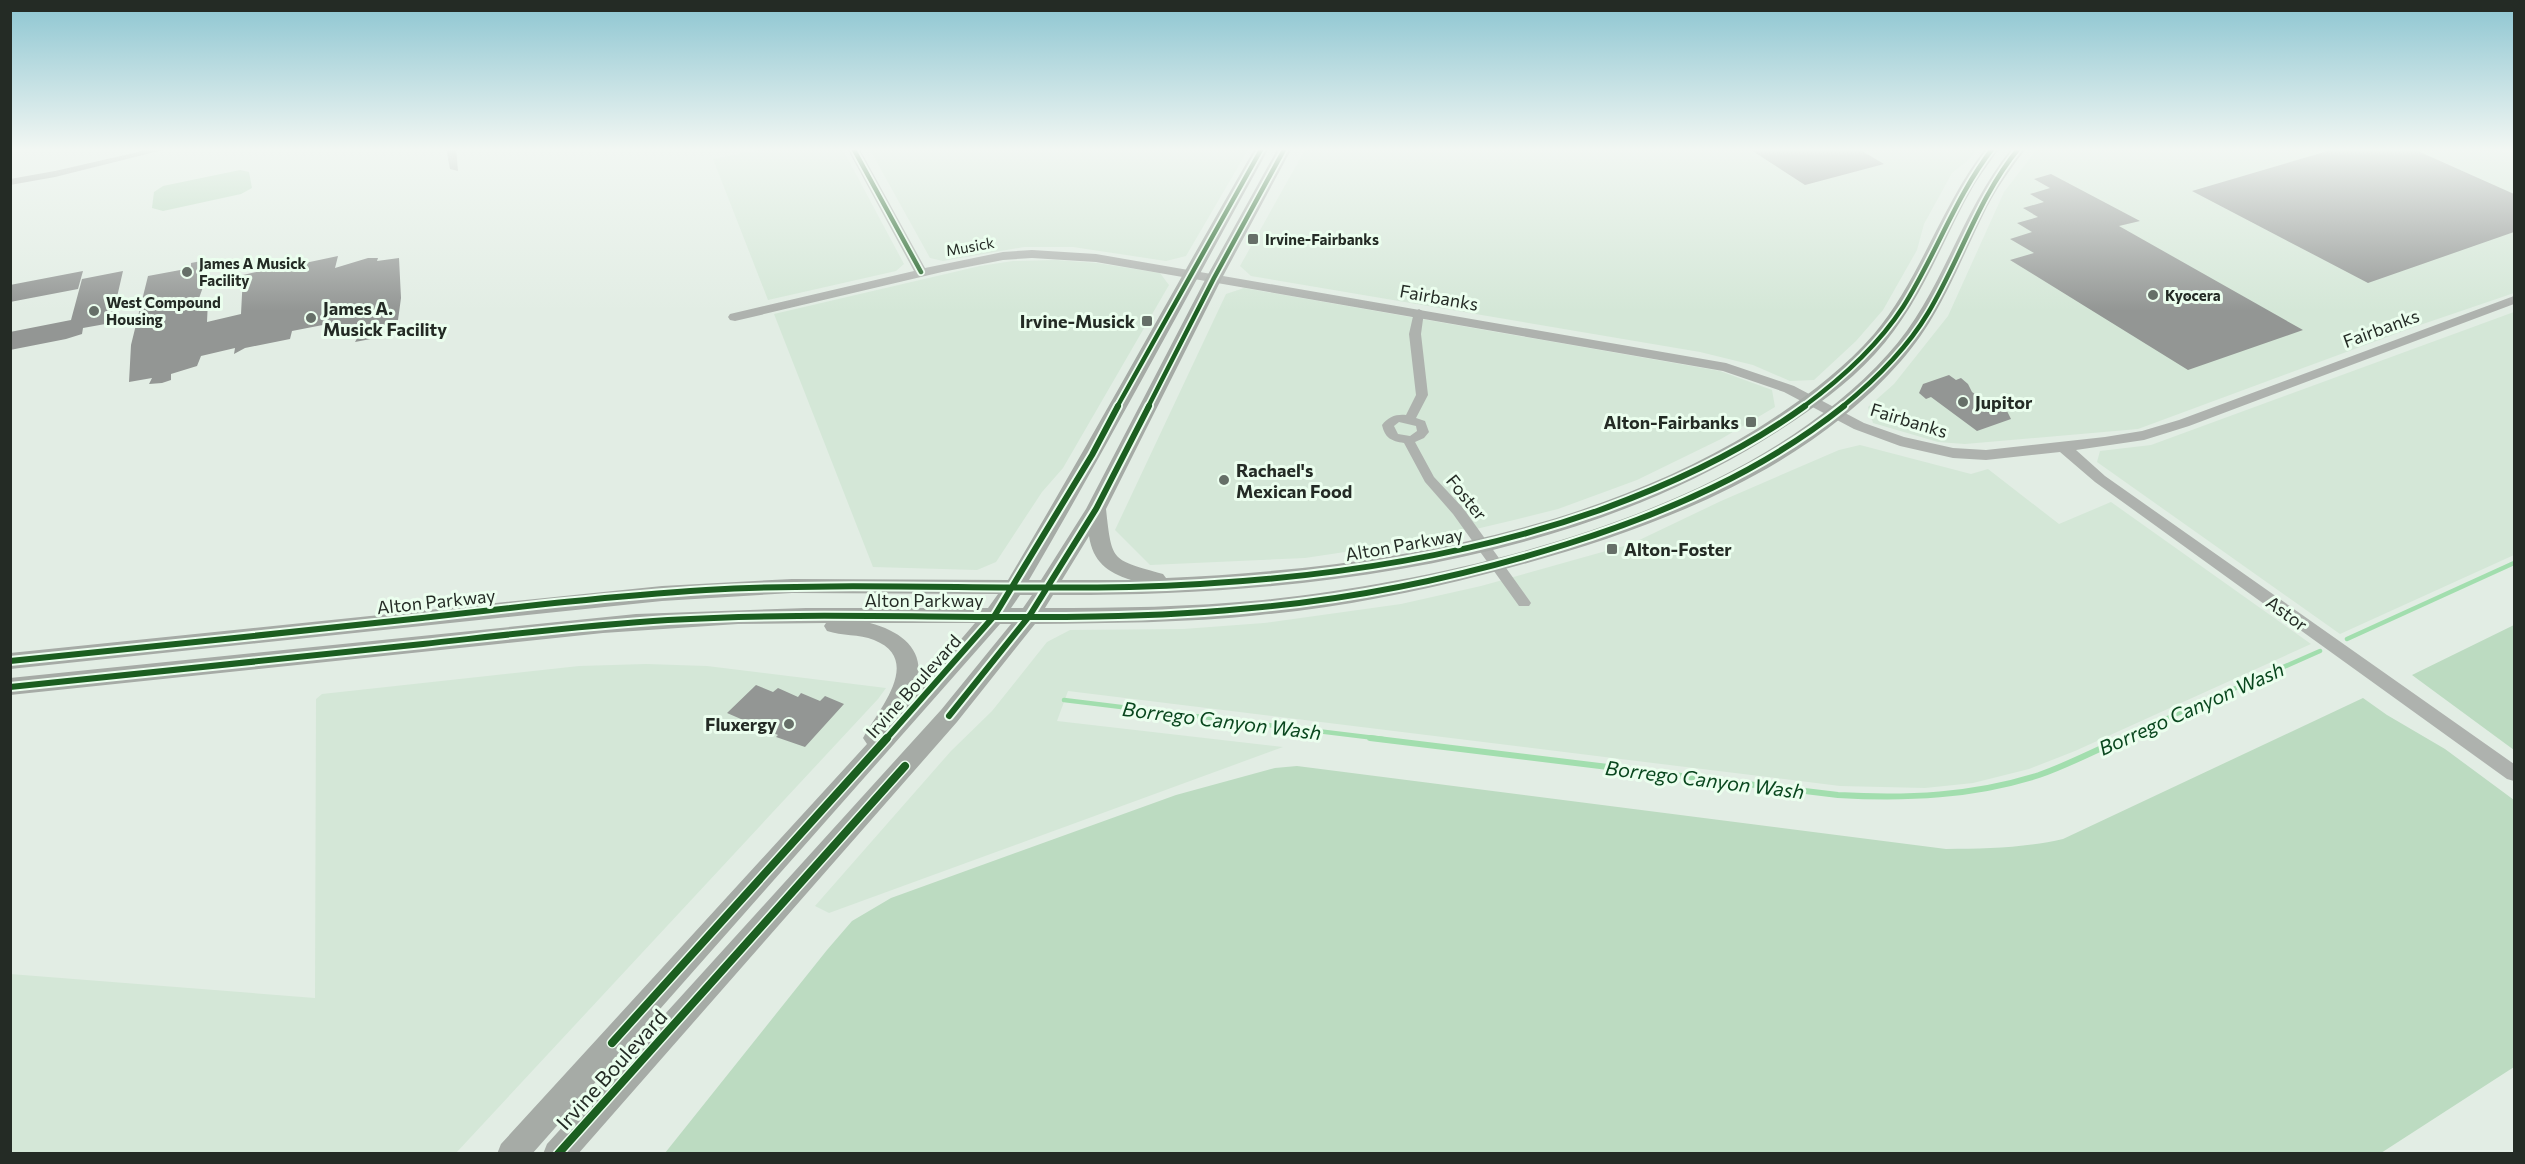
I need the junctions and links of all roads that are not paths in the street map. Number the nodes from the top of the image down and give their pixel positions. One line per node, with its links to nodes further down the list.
1 (883, 202): 6 (street)
2 (1231, 202): 7 (main road, Irvine Boulevard)
3 (1255, 202): 8 (main road, Irvine Boulevard)
4 (1958, 202): 12 (main road, Alton Parkway)
5 (1983, 202): 13 (main road, Alton Parkway)
6 (921, 272): 7 (street, Musick); 11 (street, Musick)
7 (1191, 274): 8 (street, Musick); 21 (main road, Irvine Boulevard)
8 (1214, 278): 10 (street, Fairbanks); 17 (main road, Irvine Boulevard)
9 (2514, 300): 16 (street, Fairbanks)
10 (1419, 312): 12 (street, Fairbanks); 14 (street)
11 (735, 317)
12 (1811, 401): 13 (street, Fairbanks); 18 (main road, Alton Parkway)
13 (1834, 413): 16 (street, Fairbanks); 19 (main road, Alton Parkway)
14 (1410, 418): 15 (street); 15 (street)
15 (1408, 440): 18 (street, Foster)
16 (2064, 447): 31 (street, Astor)
17 (1096, 509): 20 (main road); 22 (main road, Irvine Boulevard)
18 (1481, 545): 19 (street, Foster); 20 (main road, Alton Parkway)
19 (1495, 564): 23 (street, Foster); 25 (main road, Alton Parkway)
20 (1183, 586): 22 (main road, Alton Parkway)
21 (1014, 587): 22 (main road, Alton Parkway); 24 (main road, Irvine Boulevard); 27 (main road, Alton Parkway)
22 (1048, 587): 25 (main road, Irvine Boulevard)
23 (1524, 603)
24 (995, 615): 25 (main road, Alton Parkway); 26 (main road, Alton Parkway); 32 (main road, Irvine Boulevard)
25 (1030, 615): 34 (main road, Irvine Boulevard)
26 (699, 619): 29 (main road, Alton Parkway); 32 (main road)
27 (352, 625): 28 (main road, Alton Parkway); 29 (main road)
28 (10, 661)
29 (111, 677): 30 (main road, Alton Parkway)
30 (10, 687)
31 (2514, 774)
32 (840, 790): 33 (main road, Irvine Boulevard)
33 (512, 1154)
34 (558, 1154)

